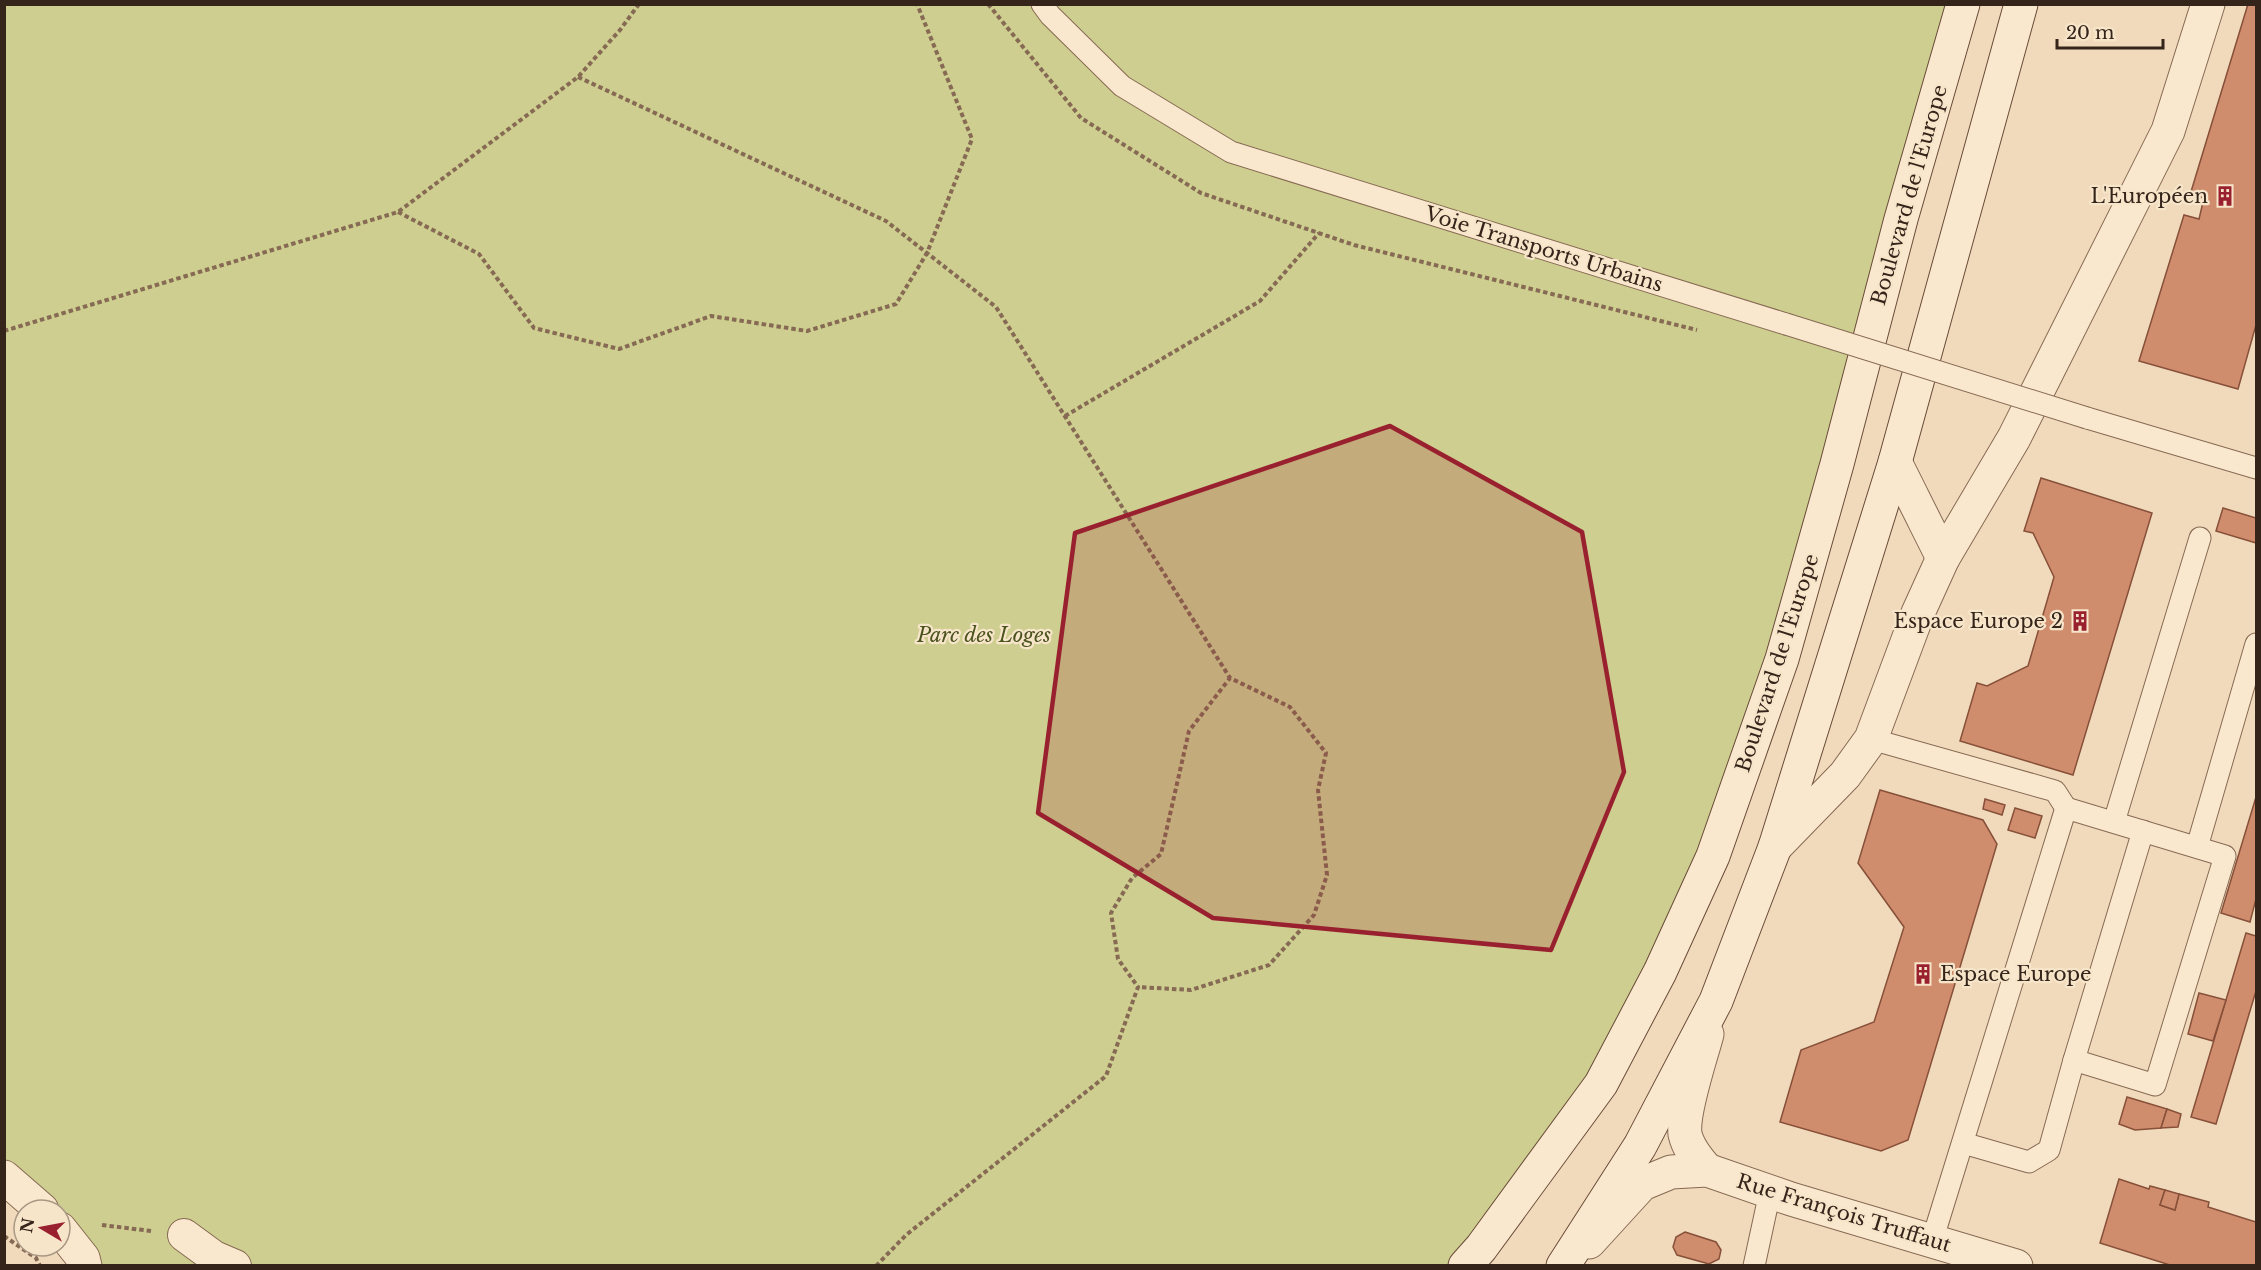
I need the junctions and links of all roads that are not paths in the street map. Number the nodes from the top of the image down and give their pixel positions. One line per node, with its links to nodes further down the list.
1 (1042, 4): 6 (lane, Voie Transports Urbains, bridge)
2 (1963, 4): 29 (main road, Boulevard de l'Europe)
3 (2021, 4): 5 (main road)
4 (2208, 4): 8 (main road)
5 (1895, 462): 8 (main road); 14 (main road)
6 (2256, 468)
7 (2200, 538): 12 (lane)
8 (1943, 558): 10 (main road)
9 (2256, 644): 15 (lane)
10 (1871, 739): 11 (lane); 14 (main road)
11 (2066, 808): 12 (lane); 18 (lane)
12 (2114, 822): 13 (lane)
13 (2143, 831): 15 (lane); 17 (lane)
14 (1775, 847): 16 (main road)
15 (2197, 848): 17 (lane)
16 (1716, 1000): 19 (main road); 30 (main road)
17 (2074, 1060): 18 (lane)
18 (1963, 1143): 24 (lane)
19 (1707, 1170): 21 (main road, Rue François Truffaut); 31 (main road, Rue François Truffaut)
20 (4, 1177): 22 (main road)
21 (1770, 1191): 24 (main road, Rue François Truffaut); 32 (lane)
22 (28, 1198)
23 (184, 1235): 28 (street)
24 (1932, 1241): 26 (main road, Rue François Truffaut)
25 (72, 1244): 27 (main road)
26 (1996, 1263)
27 (85, 1266)
28 (235, 1266)
29 (1465, 1266)
30 (1563, 1266)
31 (1568, 1266)
32 (1754, 1266)

